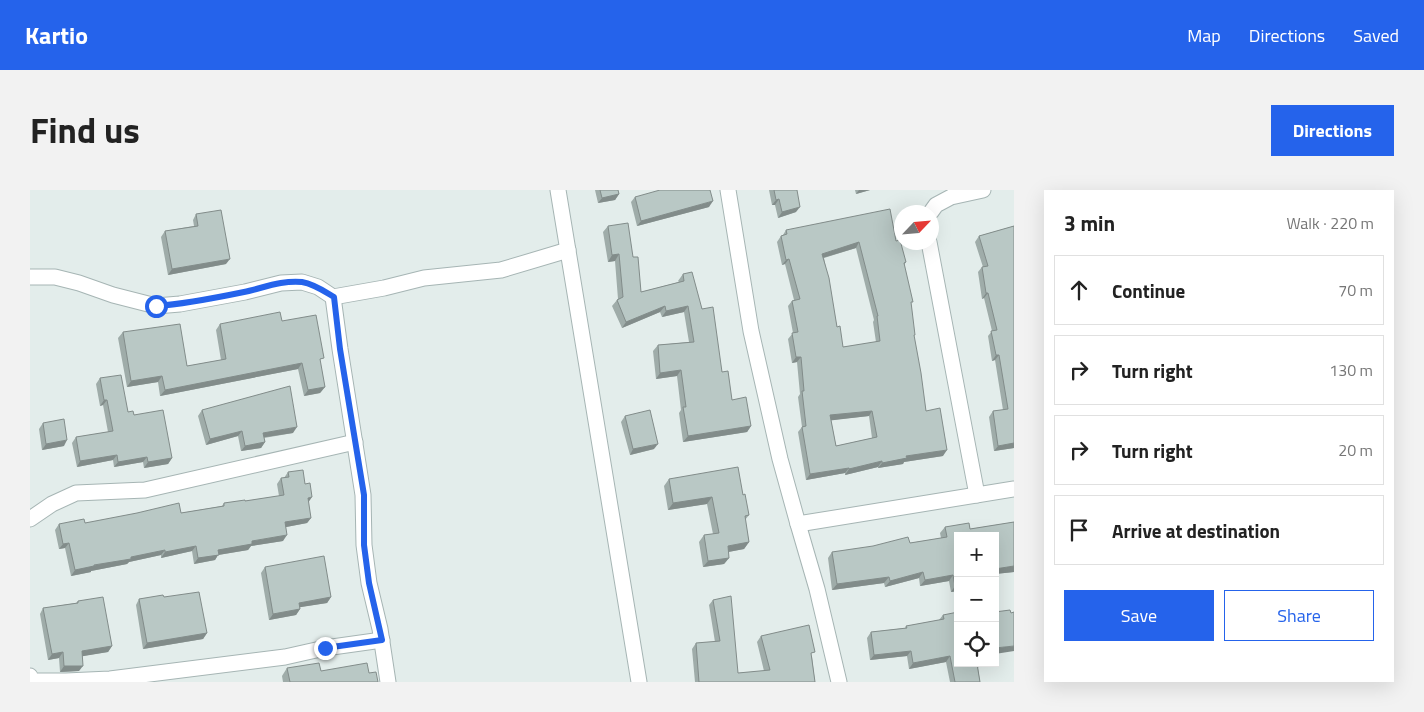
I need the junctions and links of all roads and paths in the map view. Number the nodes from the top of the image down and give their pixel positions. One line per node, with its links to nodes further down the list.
1 (558, 190): 5 (street)
2 (728, 190): 13 (street)
3 (982, 190): 4 (street)
4 (935, 205)
5 (568, 250): 8 (street); 17 (street)
6 (931, 250): 11 (street)
7 (30, 277): 8 (street)
8 (334, 297): 9 (street)
9 (355, 442): 12 (street); 14 (street)
10 (1014, 489): 11 (street)
11 (977, 495): 13 (street)
12 (30, 519)
13 (798, 524): 18 (street)
14 (382, 640): 15 (street); 16 (street)
15 (31, 680)
16 (388, 682)
17 (640, 682)
18 (839, 682)

